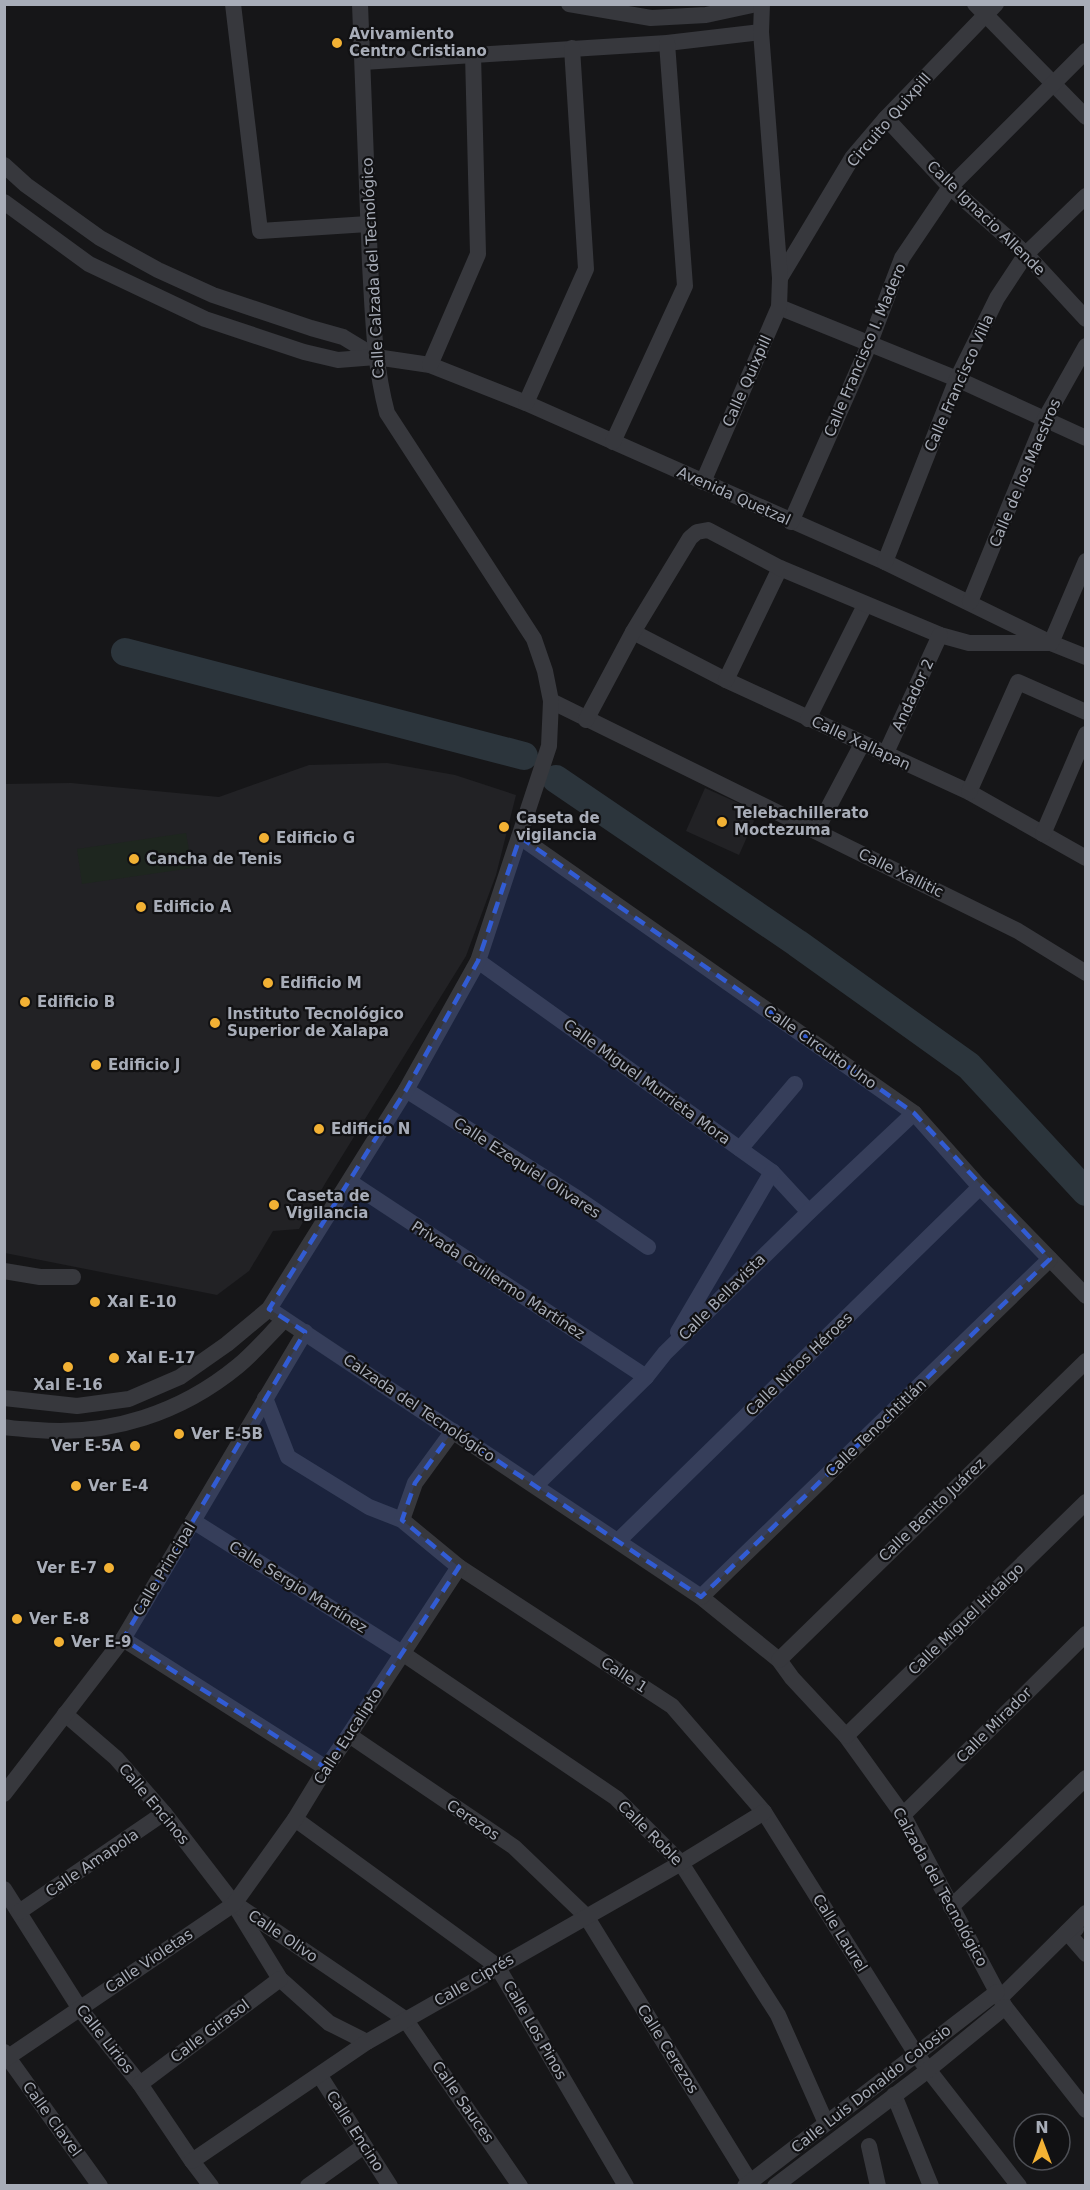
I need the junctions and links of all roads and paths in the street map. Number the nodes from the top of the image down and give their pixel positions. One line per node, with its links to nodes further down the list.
1 (233, 4): 19 (street)
2 (360, 4): 11 (street, Calle Calzada del Tecnológico)
3 (569, 4): 4 (street)
4 (759, 4): 6 (street, Calle Quixpill)
5 (986, 8): 12 (street); 14 (street, Circuito Quixpill)
6 (761, 32): 7 (street); 21 (street, Calle Quixpill)
7 (667, 43): 8 (street); 32 (street)
8 (572, 48): 10 (street); 29 (street)
9 (1086, 51): 12 (street, Calle Francisco I. Madero)
10 (473, 54): 11 (street); 27 (street)
11 (363, 62): 19 (street, Calle Calzada del Tecnológico)
12 (1054, 83): 13 (street); 16 (street, Calle Francisco I. Madero)
13 (1086, 117)
14 (886, 118): 16 (street, Calle Ignacio Allende); 21 (street, Circuito Quixpill)
15 (4, 165): 26 (street)
16 (950, 187): 20 (street, Calle Ignacio Allende); 24 (street, Calle Francisco I. Madero)
17 (1086, 196): 20 (street, Calle Francisco Villa)
18 (4, 202): 26 (street)
19 (368, 224): 26 (street, Calle Calzada del Tecnológico)
20 (1026, 254): 23 (street, Calle Ignacio Allende); 28 (street, Calle Francisco Villa)
21 (780, 278): 22 (street, Calle Quixpill)
22 (779, 307): 24 (street); 33 (street, Calle Quixpill)
23 (1086, 318)
24 (869, 345): 28 (street); 34 (street, Calle Francisco I. Madero)
25 (1086, 346): 30 (street, Calle de los Maestros)
26 (375, 357): 27 (street, Avenida Quetzal); 45 (street, Calle Calzada del Tecnológico)
27 (430, 365): 29 (street, Avenida Quetzal)
28 (957, 379): 30 (street); 36 (street, Calle Francisco Villa)
29 (526, 403): 32 (street, Avenida Quetzal)
30 (1046, 419): 31 (street); 38 (street, Calle de los Maestros)
31 (1086, 438)
32 (613, 442): 33 (street, Avenida Quetzal)
33 (703, 482): 34 (street, Avenida Quetzal)
34 (791, 522): 36 (street, Avenida Quetzal)
35 (1086, 561): 42 (street)
36 (885, 562): 38 (street, Avenida Quetzal)
37 (780, 568): 39 (street); 40 (street); 44 (street)
38 (970, 602): 42 (street, Avenida Quetzal)
39 (865, 604): 41 (street); 47 (street)
40 (633, 632): 44 (street, Calle Xallapan); 48 (street)
41 (940, 635): 42 (street); 51 (street, Andador 2)
42 (1051, 643): 43 (street, Avenida Quetzal)
43 (1086, 657)
44 (726, 680): 47 (street, Calle Xallapan)
45 (552, 701): 48 (street, Calle Xallitic); 55 (street)
46 (1086, 712): 52 (street)
47 (808, 718): 50 (street, Calle Xallapan)
48 (586, 720): 53 (street, Calle Xallitic)
49 (1086, 734): 54 (street)
50 (862, 744): 51 (street, Calle Xallapan); 53 (street)
51 (885, 754): 52 (street, Calle Xallapan)
52 (969, 792): 54 (street, Calle Xallapan)
53 (816, 831): 58 (street, Calle Xallitic)
54 (1043, 834): 56 (street, Calle Xallapan)
55 (520, 837): 57 (street); 61 (street, Calle Circuito Uno)
56 (1086, 858)
57 (478, 961): 60 (street); 62 (street, Calle Miguel Murrieta Mora)
58 (1086, 973)
59 (795, 1084): 62 (street)
60 (406, 1090): 64 (street); 67 (street, Calle Ezequiel Olivares)
61 (914, 1113): 65 (street, Calle Circuito Uno); 66 (street, Calle Bellavista)
62 (740, 1149): 63 (street, Calle Miguel Murrieta Mora)
63 (772, 1172): 66 (street, Calle Miguel Murrieta Mora); 75 (street)
64 (350, 1182): 72 (street); 77 (street, Privada Guillermo Martínez)
65 (980, 1187): 68 (street, Calle Circuito Uno); 86 (street, Calle Niños Héroes)
66 (808, 1212): 75 (street, Calle Bellavista)
67 (648, 1247)
68 (1050, 1259): 71 (street, Calle Circuito Uno); 88 (street, Calle Tenochtitlán)
69 (4, 1271): 70 (street)
70 (73, 1277)
71 (1086, 1296)
72 (269, 1309): 73 (street, Calzada del Tecnológico); 78 (street)
73 (284, 1320): 74 (street, Calzada del Tecnológico); 80 (street)
74 (305, 1332): 79 (street, Calle Principal); 81 (street, Calzada del Tecnológico)
75 (665, 1353): 77 (street, Calle Bellavista)
76 (1086, 1361): 92 (street, Calle Benito Juárez)
77 (646, 1377): 82 (street, Calle Bellavista)
78 (4, 1398)
79 (265, 1398): 84 (street, Calle 1); 85 (street, Calle Principal)
80 (4, 1427)
81 (453, 1431): 82 (street, Calzada del Tecnológico); 84 (street)
82 (534, 1486): 86 (street, Calzada del Tecnológico)
83 (1086, 1502): 95 (street, Calle Miguel Hidalgo)
84 (402, 1520): 87 (street, Calle 1)
85 (193, 1521): 90 (street, Calle Principal); 91 (street, Calle Sergio Martínez)
86 (619, 1540): 88 (street, Calzada del Tecnológico)
87 (459, 1567): 91 (street, Calle Eucalipto); 99 (street, Calle 1)
88 (702, 1597): 92 (street, Calzada del Tecnológico)
89 (1086, 1634): 101 (street, Calle Mirador)
90 (123, 1639): 93 (street, Calle Principal); 96 (street)
91 (402, 1653): 94 (street, Calle Eucalipto); 103 (street, Calle Roble)
92 (779, 1659): 95 (street, Calzada del Tecnológico)
93 (65, 1714): 98 (street, Calle Principal); 100 (street, Calle Encinos)
94 (349, 1735): 96 (street, Calle Eucalipto); 109 (street, Cerezos)
95 (846, 1736): 101 (street, Calzada del Tecnológico)
96 (326, 1768): 102 (street, Calle Eucalipto)
97 (1086, 1778): 106 (street)
98 (4, 1794)
99 (764, 1812): 103 (street, Calle Ciprés); 119 (street, Calle Laurel)
100 (164, 1813): 105 (street, Calle Encinos); 107 (street, Calle Amapola)
101 (903, 1815): 106 (street, Calzada del Tecnológico)
102 (295, 1819): 105 (street, Calle Eucalipto); 113 (street, Calle Los Pinos)
103 (681, 1863): 109 (street, Calle Ciprés); 126 (street, Calle Roble)
104 (4, 1889): 107 (street, Calle Lirios)
105 (234, 1904): 114 (street, Calle Olivo); 116 (street, Calle Violetas); 117 (street, Calle Olivo)
106 (951, 1907): 115 (street, Calzada del Tecnológico)
107 (19, 1912): 116 (street, Calle Lirios)
108 (1086, 1913): 111 (street, Calle Luis Donaldo Colosio)
109 (586, 1916): 113 (street, Calle Ciprés); 130 (street, Calle Cerezos)
110 (1086, 1927): 111 (street)
111 (1067, 1932): 112 (street); 115 (street, Calle Luis Donaldo Colosio)
112 (1086, 1954)
113 (497, 1966): 117 (street, Calle Ciprés); 136 (street, Calle Los Pinos)
114 (280, 1979): 118 (street, Calle Olivo); 123 (street, Calle Girasol)
115 (1001, 1999): 119 (street, Calle Luis Donaldo Colosio); 121 (street, Calle Luis Donaldo Colosio); 125 (street, Calzada del Tecnológico)
116 (80, 2008): 120 (street, Calle Violetas); 123 (street, Calle Lirios)
117 (405, 2019): 118 (street, Calle Ciprés); 135 (street, Calle Sauces)
118 (367, 2042): 122 (street, Calle Ciprés)
119 (916, 2054): 121 (street, Calle Laurel); 126 (street, Calle Luis Donaldo Colosio)
120 (6, 2056): 131 (street, Calle Clavel)
121 (928, 2070): 124 (street, Calle Luis Donaldo Colosio); 140 (street, Calle Laurel)
122 (320, 2076): 127 (street, Calle Encino); 129 (street, Calle Ciprés)
123 (140, 2084): 129 (street, Calle Lirios)
124 (894, 2095): 137 (street, Calle Luis Donaldo Colosio); 139 (street)
125 (1086, 2110)
126 (826, 2123): 130 (street, Calle Luis Donaldo Colosio)
127 (364, 2146): 133 (street); 134 (street, Calle Encino)
128 (869, 2146): 138 (street)
129 (192, 2162): 132 (street, Calle Lirios)
130 (748, 2184)
131 (100, 2186)
132 (211, 2186)
133 (308, 2186)
134 (390, 2186)
135 (520, 2186)
136 (626, 2186)
137 (775, 2186)
138 (878, 2186)
139 (931, 2186)
140 (1019, 2186)

